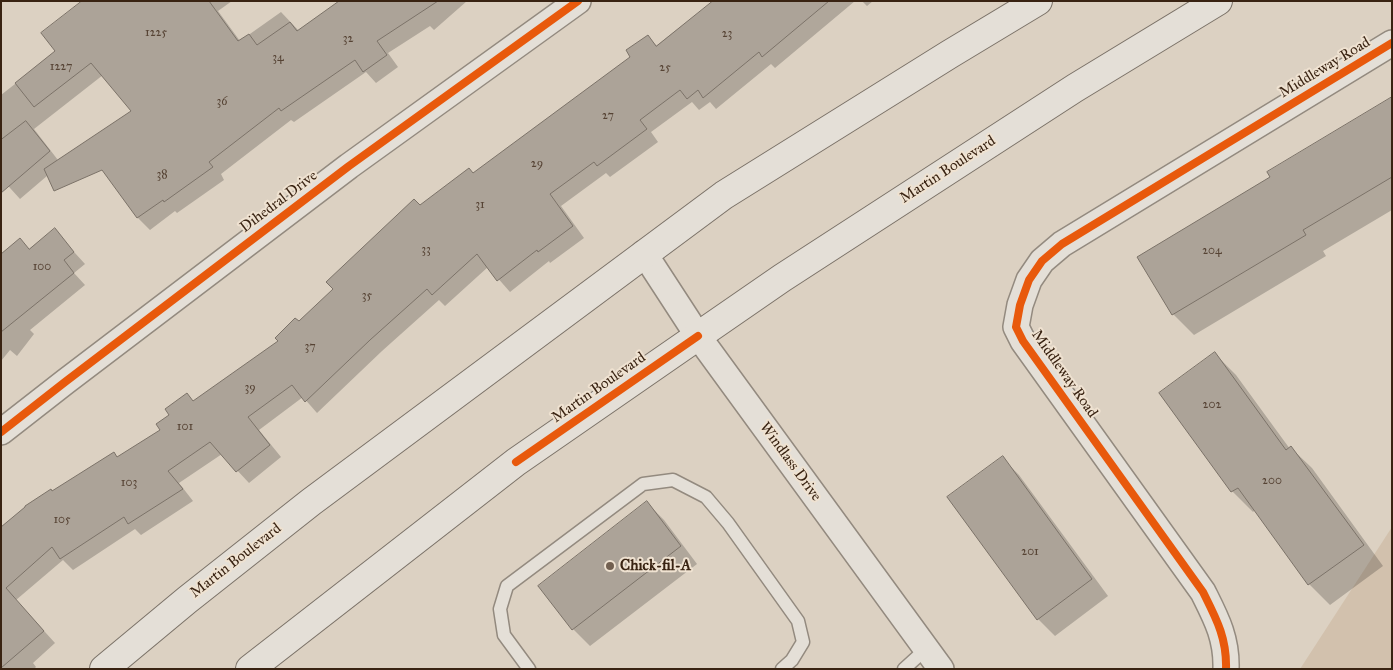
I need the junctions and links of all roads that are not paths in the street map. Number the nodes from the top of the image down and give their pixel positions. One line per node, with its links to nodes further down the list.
1 (578, 1): 7 (street, Dihedral Drive)
2 (1038, 1): 5 (main road, Martin Boulevard)
3 (1218, 1): 6 (main road, Martin Boulevard)
4 (1392, 43): 15 (street, Middleway Road)
5 (644, 253): 6 (street, Windlass Drive); 9 (main road, Martin Boulevard)
6 (698, 336): 8 (street, Windlass Drive); 10 (main road, Martin Boulevard)
7 (1, 432)
8 (926, 649): 13 (lane); 14 (street, Windlass Drive)
9 (104, 669)
10 (250, 669)
11 (529, 669): 12 (lane)
12 (782, 669)
13 (904, 669)
14 (940, 669)
15 (1226, 669)

